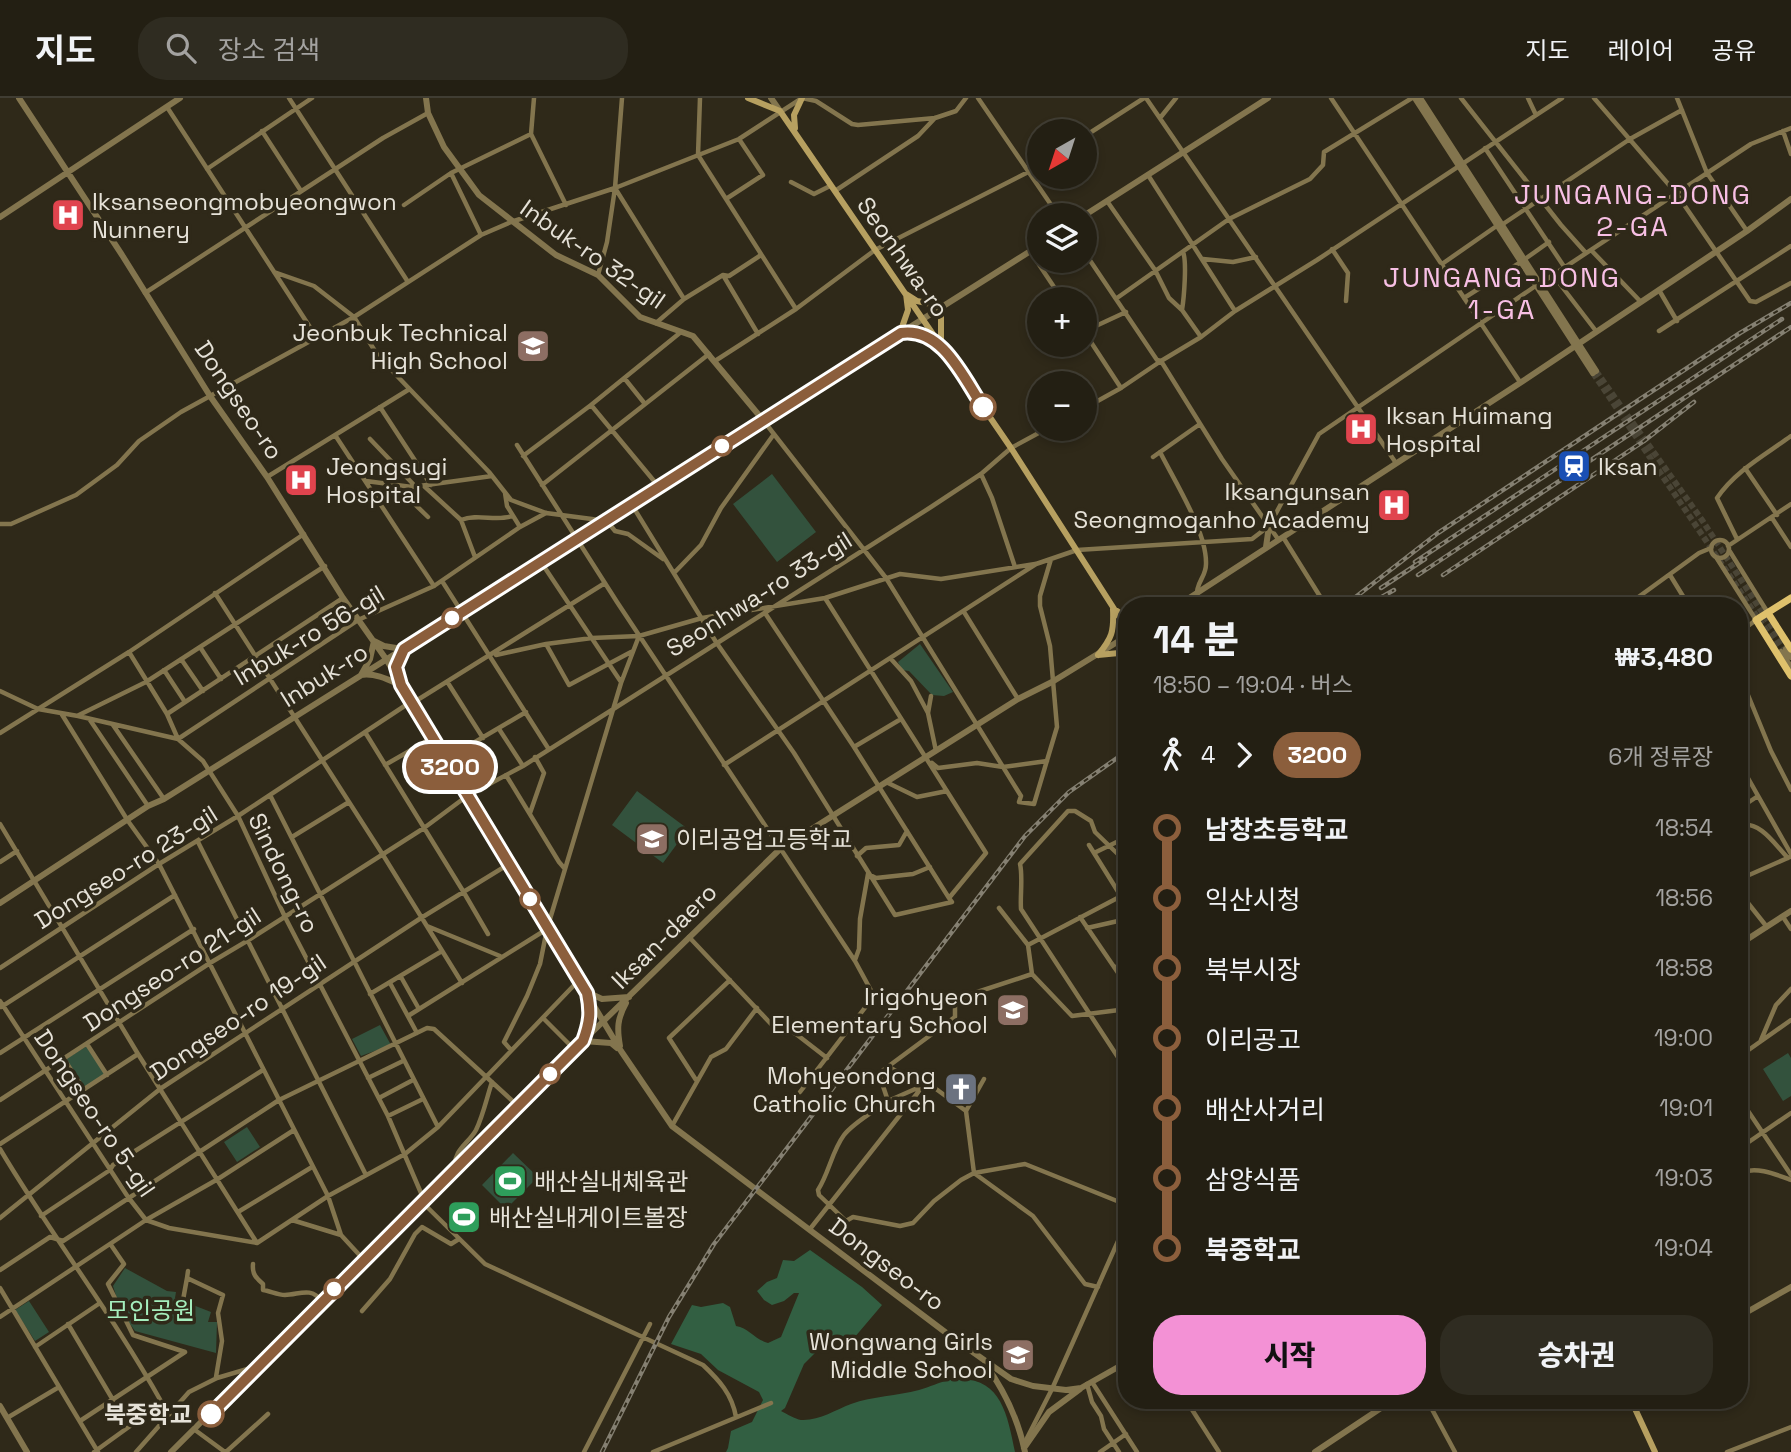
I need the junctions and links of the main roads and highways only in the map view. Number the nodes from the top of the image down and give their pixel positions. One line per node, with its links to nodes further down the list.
1 (748, 98): 3 (main road, Seonhwa-ro)
2 (802, 98): 3 (main road)
3 (798, 137): 4 (main road, Seonhwa-ro)
4 (906, 294): 5 (main road, Seonhwa-ro); 5 (main road); 5 (main road)
5 (941, 345): 7 (main road, Seonhwa-ro)
6 (1791, 598): 9 (main road)
7 (1113, 607): 8 (main road); 10 (main road, Seonhwa-ro); 12 (main road)
8 (1118, 611)
9 (1768, 612): 11 (main road); 11 (main road)
10 (1118, 615)
11 (1784, 649): 13 (main road)
12 (1118, 653)
13 (1791, 676)
14 (1635, 1409): 15 (main road)
15 (1655, 1452)

